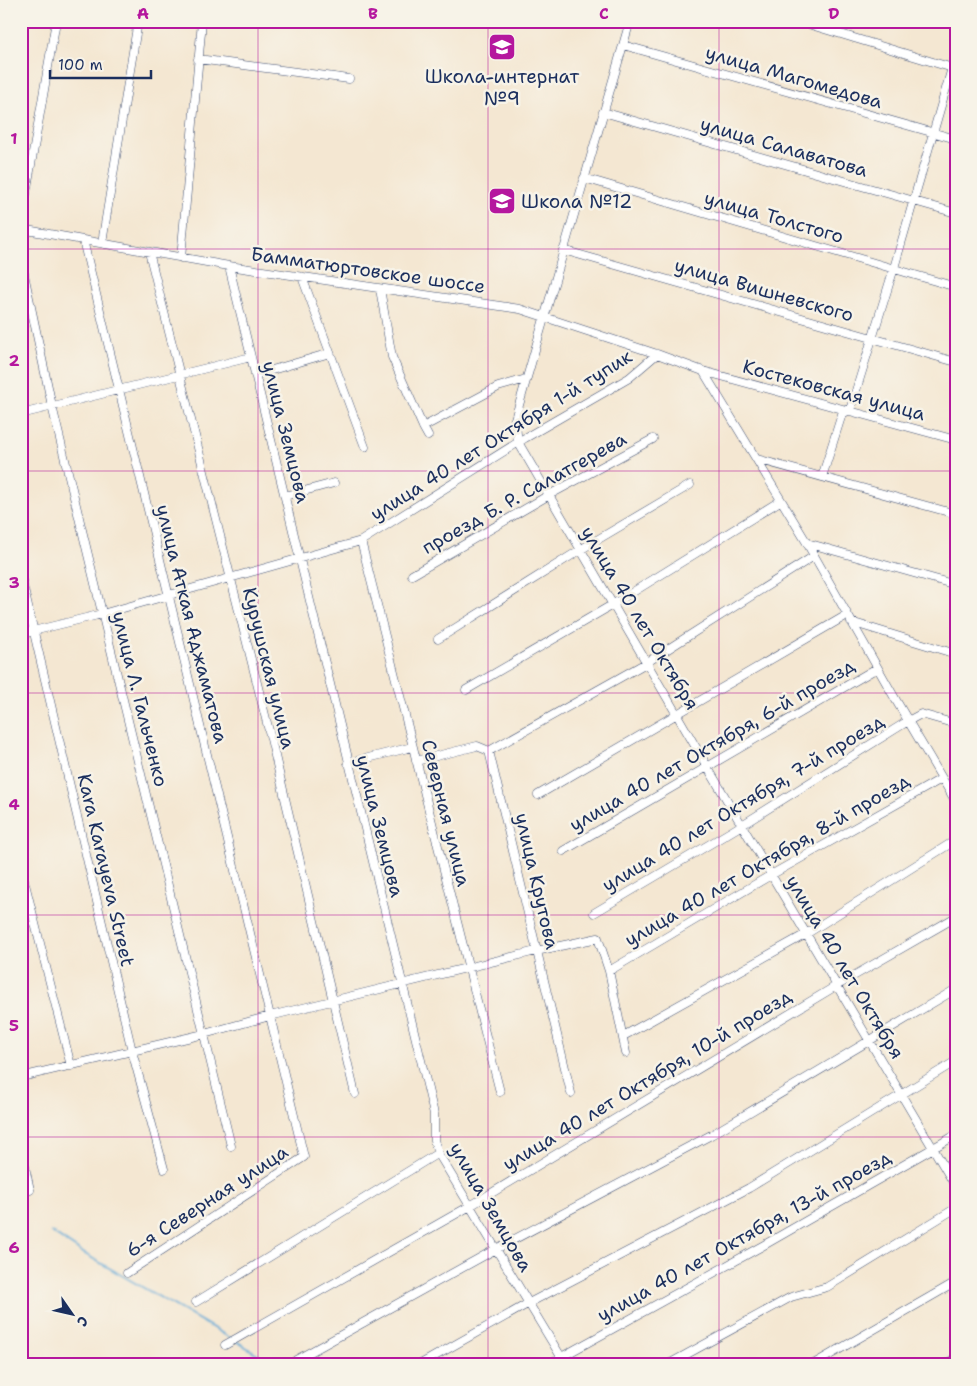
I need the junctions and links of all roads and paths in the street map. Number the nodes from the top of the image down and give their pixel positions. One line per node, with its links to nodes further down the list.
1 (56, 21): 16 (street)
2 (138, 21): 20 (street)
3 (202, 21): 8 (street)
4 (630, 21): 6 (street, улица 40 лет Октября)
5 (798, 21): 9 (street)
6 (623, 45): 11 (street, улица 40 лет Октября); 12 (street, улица Магомедова)
7 (956, 54): 9 (street)
8 (198, 59): 10 (street); 23 (street)
9 (954, 68): 12 (street)
10 (349, 79)
11 (603, 112): 14 (street, улица 40 лет Октября); 15 (street, улица Салаватова)
12 (933, 133): 13 (street, улица Магомедова); 15 (street)
13 (956, 139)
14 (584, 178): 21 (street, улица 40 лет Октября); 26 (street, улица Толстого)
15 (914, 200): 17 (street, улица Салаватова); 26 (street)
16 (21, 212)
17 (956, 213)
18 (21, 229): 19 (street, Бамматюртовское шоссе)
19 (82, 240): 20 (street, Бамматюртовское шоссе); 40 (street, улица Аткая Аджаматова)
20 (102, 243): 22 (street, Бамматюртовское шоссе)
21 (563, 250): 30 (street, улица 40 лет Октября); 31 (street, улица Вишневского)
22 (149, 252): 23 (street, Бамматюртовское шоссе); 37 (street, Курушская улица)
23 (181, 258): 25 (street, Бамматюртовское шоссе)
24 (21, 260): 41 (street, улица Л. Гальченко)
25 (229, 266): 27 (street, Бамматюртовское шоссе); 34 (street, улица Земцова)
26 (894, 268): 28 (street, улица Толстого); 31 (street)
27 (302, 277): 29 (street, Бамматюртовское шоссе); 32 (street)
28 (956, 287)
29 (380, 288): 30 (street, Бамматюртовское шоссе); 44 (street)
30 (544, 317): 33 (street, Бамматюртовское шоссе); 39 (street, улица 40 лет Октября)
31 (872, 338): 35 (street, улица Вишневского); 42 (street)
32 (330, 353): 38 (street); 49 (street)
33 (658, 354): 36 (street, Бамматюртовское шоссе); 48 (street, улица 40 лет Октября 1-й тупик)
34 (251, 358): 37 (street); 38 (street, улица Земцова)
35 (956, 362)
36 (703, 371): 42 (street, Костековская улица); 50 (street)
37 (178, 374): 40 (street); 65 (street, Курушская улица)
38 (256, 375): 55 (street, улица Земцова)
39 (526, 379): 44 (street); 48 (street, улица 40 лет Октября)
40 (119, 390): 41 (street); 67 (street, улица Аткая Аджаматова)
41 (52, 406): 43 (street); 69 (street, улица Л. Гальченко)
42 (850, 410): 47 (street, Костековская улица); 51 (street)
43 (21, 414)
44 (423, 426): 45 (street)
45 (428, 436)
46 (653, 439): 54 (street, проезд Б. Р. Салатгерева)
47 (956, 440)
48 (518, 442): 54 (street, улица 40 лет Октября); 58 (street, улица 40 лет Октября 1-й тупик)
49 (365, 447)
50 (757, 459): 51 (street); 56 (street)
51 (822, 477): 57 (street)
52 (334, 483): 55 (street)
53 (690, 485): 60 (street)
54 (549, 495): 60 (street, улица 40 лет Октября); 63 (street, проезд Б. Р. Салатгерева)
55 (285, 496): 62 (street, улица Земцова)
56 (780, 501): 59 (street); 68 (street)
57 (956, 514)
58 (361, 541): 62 (street, улица 40 лет Октября 1-й тупик); 81 (street, Северная улица)
59 (807, 543): 61 (street); 66 (street)
60 (580, 550): 68 (street, улица 40 лет Октября); 73 (street)
61 (814, 556): 70 (street); 75 (street)
62 (300, 558): 65 (street, улица 40 лет Октября 1-й тупик); 84 (street, улица Земцова)
63 (412, 575)
64 (21, 577): 71 (street, Kara Karayeva Street)
65 (230, 578): 67 (street, улица 40 лет Октября 1-й тупик); 103 (street, Курушская улица)
66 (956, 584)
67 (168, 596): 69 (street, улица 40 лет Октября 1-й тупик); 104 (street, улица Аткая Аджаматова)
68 (612, 605): 75 (street, улица 40 лет Октября); 77 (street)
69 (102, 614): 71 (street, улица 40 лет Октября 1-й тупик); 105 (street, улица Л. Гальченко)
70 (849, 619): 74 (street); 76 (street); 78 (street)
71 (34, 631): 72 (street, улица 40 лет Октября 1-й тупик); 108 (street, Kara Karayeva Street)
72 (21, 634)
73 (438, 639)
74 (956, 654)
75 (646, 663): 78 (street, улица 40 лет Октября); 82 (street)
76 (878, 668): 79 (street); 85 (street, улица 40 лет Октября, 6-й проезд)
77 (466, 690)
78 (678, 714): 85 (street, улица 40 лет Октября); 87 (street)
79 (908, 721): 80 (street); 86 (street); 89 (street, улица 40 лет Октября, 7-й проезд)
80 (956, 724)
81 (412, 747): 83 (street, Северная улица); 84 (street)
82 (489, 751): 83 (street); 97 (street, улица Крутова)
83 (416, 761): 98 (street, Северная улица)
84 (348, 763): 100 (street, улица Земцова)
85 (708, 768): 89 (street, улица 40 лет Октября); 91 (street, улица 40 лет Октября, 6-й проезд)
86 (941, 779): 88 (street); 93 (street, улица 40 лет Октября, 8-й проезд)
87 (538, 794)
88 (955, 800)
89 (742, 825): 93 (street, улица 40 лет Октября); 94 (street, улица 40 лет Октября, 7-й проезд)
90 (956, 840): 96 (street)
91 (563, 851)
92 (21, 868): 111 (street)
93 (771, 875): 96 (street, улица 40 лет Октября); 99 (street, улица 40 лет Октября, 8-й проезд)
94 (594, 913)
95 (956, 917): 101 (street, улица 40 лет Октября, 10-й проезд)
96 (806, 934): 101 (street, улица 40 лет Октября); 106 (street)
97 (536, 951): 98 (street); 99 (street); 114 (street, улица Крутова)
98 (469, 968): 100 (street); 113 (street, Северная улица)
99 (609, 971): 109 (street)
100 (403, 984): 103 (street); 121 (street, улица Земцова)
101 (836, 986): 107 (street, улица 40 лет Октября); 126 (street, улица 40 лет Октября, 10-й проезд)
102 (956, 989): 107 (street)
103 (333, 1002): 104 (street); 115 (street, Курушская улица)
104 (270, 1016): 105 (street); 122 (street, улица Аткая Аджаматова)
105 (204, 1034): 108 (street); 118 (street, улица Л. Гальченко)
106 (627, 1034)
107 (869, 1040): 116 (street, улица 40 лет Октября); 128 (street)
108 (132, 1051): 111 (street); 123 (street, Kara Karayeva Street)
109 (626, 1053)
110 (956, 1061): 116 (street)
111 (71, 1066): 112 (street)
112 (21, 1077)
113 (500, 1092)
114 (571, 1093)
115 (355, 1094)
116 (901, 1094): 120 (street, улица 40 лет Октября); 132 (street)
117 (956, 1135): 120 (street, улица 40 лет Октября, 13-й проезд)
118 (231, 1146)
119 (21, 1149): 125 (street)
120 (933, 1149): 124 (street, улица 40 лет Октября); 134 (street, улица 40 лет Октября, 13-й проезд)
121 (438, 1153): 126 (street, улица Земцова); 131 (street)
122 (304, 1157): 129 (street, 6-я Северная улица)
123 (164, 1169)
124 (956, 1187)
125 (30, 1190)
126 (470, 1206): 128 (street, улица Земцова); 133 (street, улица 40 лет Октября, 10-й проезд)
127 (956, 1208): 140 (street)
128 (496, 1249): 132 (street, улица Земцова); 136 (street)
129 (127, 1273)
130 (956, 1282): 141 (street)
131 (196, 1302)
132 (529, 1303): 134 (street, улица Земцова); 137 (street)
133 (225, 1345)
134 (561, 1357): 138 (street, улица 40 лет Октября, 13-й проезд); 139 (street, улица Земцова)
135 (956, 1358): 142 (street)
136 (296, 1360)
137 (419, 1365)
138 (547, 1365)
139 (566, 1365)
140 (667, 1365)
141 (812, 1365)
142 (944, 1365)

